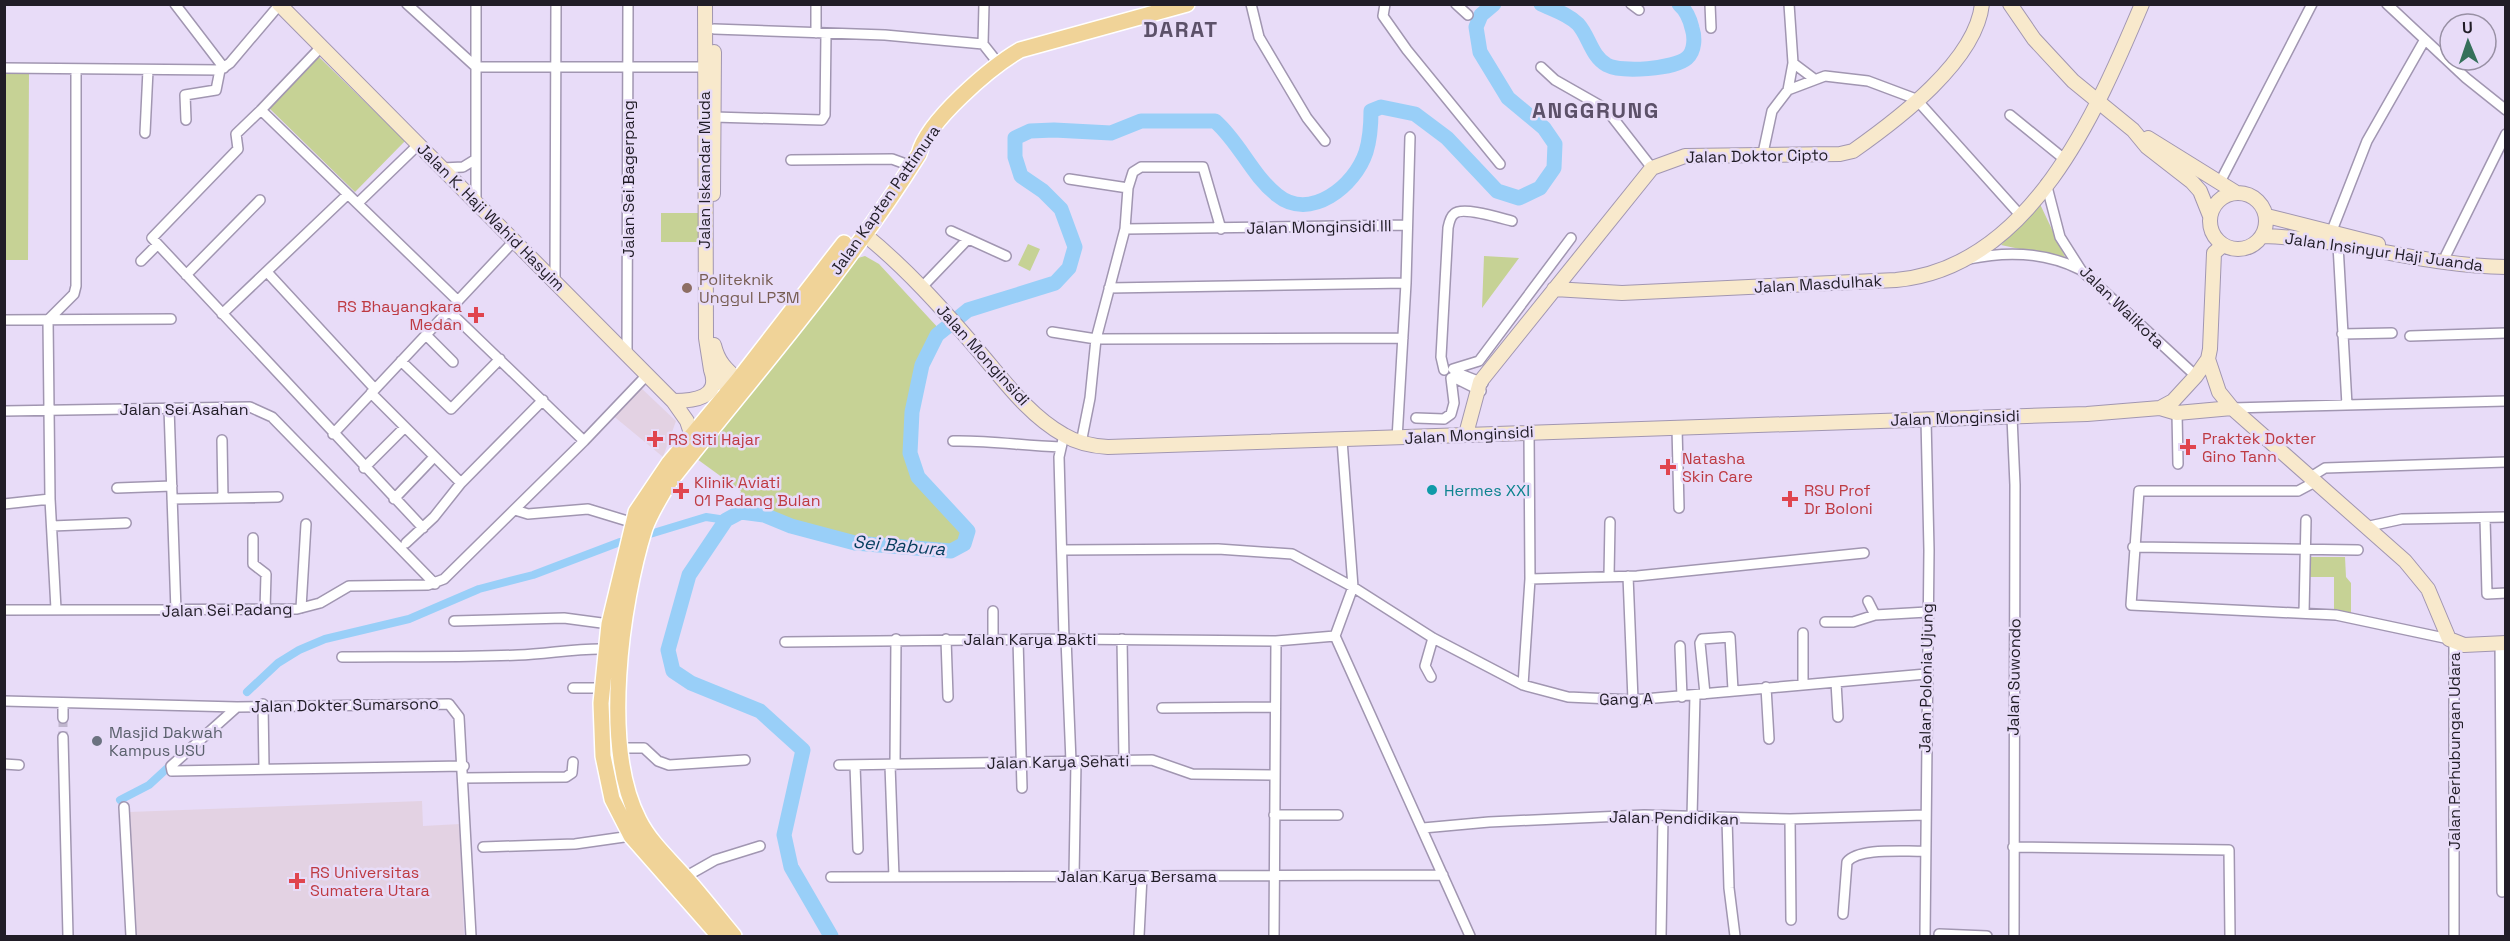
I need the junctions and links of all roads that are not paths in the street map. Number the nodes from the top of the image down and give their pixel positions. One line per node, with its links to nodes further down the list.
1 (175, 4): 38 (street)
2 (407, 4): 31 (street)
3 (476, 4): 31 (street)
4 (556, 4): 36 (street)
5 (628, 4): 32 (street, Jalan Sei Bagerpang)
6 (705, 4): 33 (main road, Jalan Iskandar Muda)
7 (714, 4): 24 (main road, Jalan Iskandar Muda)
8 (816, 4): 25 (street)
9 (984, 4): 27 (street)
10 (1187, 4): 29 (main road, Jalan Kapten Pattimura)
11 (1251, 4): 53 (street)
12 (1385, 4): 62 (street)
13 (1456, 4): 22 (street)
14 (1710, 4): 23 (street)
15 (1789, 4): 30 (street)
16 (1982, 4): 42 (main road, Jalan Doktor Cipto)
17 (2010, 4): 43 (main road)
18 (2142, 4): 43 (main road)
19 (2312, 4): 67 (street)
20 (2387, 4): 26 (street)
21 (280, 5): 28 (main road, Jalan K. Haji Wahid Hasyim); 38 (street)
22 (1468, 15)
23 (1711, 28)
24 (714, 29): 25 (street); 47 (main road, Jalan Iskandar Muda)
25 (821, 33): 27 (street); 47 (street)
26 (2424, 41): 45 (street); 85 (street)
27 (983, 44): 29 (street)
28 (321, 47): 44 (street); 54 (main road, Jalan K. Haji Wahid Hasyim)
29 (998, 63): 55 (main road, Jalan Kapten Pattimura)
30 (1793, 63): 40 (street); 41 (street)
31 (476, 67): 36 (street); 59 (street)
32 (628, 67): 33 (street); 36 (street); 118 (street, Jalan Sei Bagerpang)
33 (704, 67): 56 (main road, Jalan Iskandar Muda)
34 (1541, 67): 64 (street)
35 (4, 68): 37 (street)
36 (556, 68): 99 (street)
37 (76, 69): 39 (street); 109 (street)
38 (222, 69): 39 (street); 48 (street)
39 (148, 70): 50 (street)
40 (1813, 78): 41 (street); 42 (street)
41 (1788, 90): 57 (street)
42 (1916, 99): 57 (main road, Jalan Doktor Cipto); 74 (street)
43 (2100, 102): 49 (main road); 58 (main road)
44 (261, 110): 70 (street); 88 (street)
45 (2505, 110)
46 (2010, 115): 58 (street)
47 (714, 117): 56 (main road, Jalan Iskandar Muda)
48 (186, 120)
49 (2133, 130): 67 (main road); 75 (main road)
50 (145, 133)
51 (2505, 134): 90 (street)
52 (1410, 137): 78 (street)
53 (1325, 141)
54 (418, 145): 63 (main road, Jalan K. Haji Wahid Hasyim); 73 (street)
55 (918, 146): 61 (main road, Jalan Kapten Pattimura); 82 (main road, Jalan Kapten Pattimura)
56 (709, 150): 123 (main road, Jalan Iskandar Muda); 129 (main road, Jalan Iskandar Muda)
57 (1763, 153): 64 (main road, Jalan Doktor Cipto)
58 (2063, 158): 66 (main road)
59 (476, 159): 63 (street); 72 (street)
60 (790, 160): 61 (street)
61 (903, 163): 129 (main road, Jalan Kapten Pattimura)
62 (1500, 164)
63 (443, 168): 72 (main road, Jalan K. Haji Wahid Hasyim)
64 (1652, 168): 103 (main road)
65 (1069, 178): 68 (street)
66 (2046, 183): 74 (main road, Jalan Masdulhak); 96 (street, Jalan Walikota)
67 (2219, 184): 69 (main road)
68 (1128, 188): 79 (street); 80 (street)
69 (2235, 192): 75 (main road); 76 (main road)
70 (348, 195): 73 (street); 97 (street)
71 (260, 200): 98 (street)
72 (476, 202): 87 (main road, Jalan K. Haji Wahid Hasyim)
73 (358, 203): 104 (street)
74 (2021, 216): 93 (main road, Jalan Masdulhak)
75 (2210, 216): 89 (main road)
76 (2267, 216): 83 (main road); 85 (main road, Jalan Insinyur Haji Juanda)
77 (1512, 221): 124 (street)
78 (1407, 225): 80 (street, Jalan Monginsidi III); 100 (street, Jalan Monginsidi III)
79 (1125, 229): 80 (street, Jalan Monginsidi III); 102 (street)
80 (1221, 229)
81 (951, 231): 86 (street)
82 (864, 234): 101 (main road, Jalan Monginsidi); 129 (main road, Jalan Kapten Pattimura)
83 (2262, 236): 85 (main road, Jalan Insinyur Haji Juanda); 89 (main road)
84 (1571, 238): 124 (street)
85 (2334, 239): 90 (main road, Jalan Insinyur Haji Juanda); 95 (main road, Jalan Insinyur Haji Juanda); 113 (street)
86 (967, 240): 91 (street); 101 (street)
87 (514, 241): 99 (main road, Jalan K. Haji Wahid Hasyim); 104 (street)
88 (157, 245): 94 (street); 98 (street)
89 (2223, 245): 120 (main road)
90 (2446, 255): 92 (main road, Jalan Insinyur Haji Juanda)
91 (1006, 256)
92 (2505, 259)
93 (1964, 260): 96 (street); 103 (main road, Jalan Masdulhak)
94 (141, 261)
95 (2505, 267)
96 (2081, 270): 126 (street, Jalan Walikota)
97 (267, 272): 106 (street); 128 (street)
98 (186, 275): 106 (street)
99 (555, 280): 118 (main road, Jalan K. Haji Wahid Hasyim)
100 (1406, 283): 102 (street); 116 (street, Jalan Monginsidi III)
101 (922, 287): 154 (main road, Jalan Monginsidi)
102 (1109, 288): 117 (street)
103 (1554, 289): 127 (main road)
104 (458, 301): 105 (street)
105 (448, 310): 114 (street); 119 (street)
106 (222, 314): 146 (street)
107 (171, 319): 109 (street)
108 (4, 320): 109 (street)
109 (48, 320): 137 (street)
110 (1052, 332): 117 (street)
111 (2392, 333): 113 (street)
112 (2505, 333): 115 (street)
113 (2342, 334): 133 (street)
114 (426, 335): 121 (street); 122 (street)
115 (2410, 336)
116 (1403, 338): 117 (street); 149 (street, Jalan Monginsidi III)
117 (1096, 339): 155 (street)
118 (627, 354): 125 (main road, Jalan K. Haji Wahid Hasyim)
119 (500, 358): 121 (street); 130 (street)
120 (2208, 358): 126 (main road); 136 (main road, Jalan Perhubungan Udara)
121 (401, 361): 128 (street)
122 (453, 362)
123 (711, 370): 129 (main road); 132 (main road)
124 (1451, 373): 127 (street); 141 (street)
125 (646, 376): 132 (main road, Jalan K. Haji Wahid Hasyim); 152 (street)
126 (2196, 376): 135 (main road)
127 (1483, 384): 147 (main road)
128 (373, 391): 143 (street); 146 (street)
129 (734, 393): 132 (main road); 148 (main road); 208 (main road)
130 (543, 400): 152 (street); 161 (street)
131 (2505, 401): 133 (street, Jalan Monginsidi)
132 (673, 402): 148 (main road, Jalan K. Haji Wahid Hasyim)
133 (2347, 405): 136 (street, Jalan Monginsidi)
134 (169, 408): 137 (street, Jalan Sei Asahan); 162 (street); 192 (street, Jalan Sei Asahan)
135 (2160, 408): 139 (main road, Jalan Monginsidi); 140 (main road, Jalan Monginsidi)
136 (2232, 408): 139 (main road, Jalan Monginsidi); 160 (main road, Jalan Perhubungan Udara)
137 (49, 410): 138 (street, Jalan Sei Asahan); 166 (street)
138 (4, 411)
139 (2177, 413): 158 (street)
140 (2012, 417): 142 (main road, Jalan Monginsidi); 278 (street, Jalan Suwondo)
141 (1416, 418)
142 (1926, 419): 144 (main road, Jalan Monginsidi); 202 (street, Jalan Polonia Ujung)
143 (405, 427): 156 (street); 159 (street)
144 (1677, 429): 145 (main road, Jalan Monginsidi); 170 (street)
145 (1529, 432): 147 (main road, Jalan Monginsidi); 191 (street)
146 (333, 434): 159 (street)
147 (1471, 434): 149 (main road, Jalan Monginsidi)
148 (692, 436): 177 (main road)
149 (1397, 439): 151 (main road, Jalan Monginsidi)
150 (222, 440): 165 (street)
151 (1342, 440): 155 (main road, Jalan Monginsidi); 193 (street)
152 (584, 441): 171 (street)
153 (953, 441): 154 (street)
154 (1062, 441): 155 (main road, Jalan Monginsidi); 186 (street)
155 (1081, 443)
156 (434, 457): 161 (street); 168 (street)
157 (2505, 462): 160 (street)
158 (2178, 464)
159 (364, 468): 168 (street)
160 (2311, 480): 180 (main road, Jalan Perhubungan Udara); 184 (street)
161 (461, 483): 181 (street)
162 (171, 486): 163 (street); 167 (street)
163 (117, 488)
164 (278, 497): 165 (street)
165 (223, 498): 167 (street)
166 (51, 499): 169 (street); 179 (street)
167 (172, 499): 201 (street)
168 (394, 499): 181 (street)
169 (4, 504)
170 (1679, 508)
171 (515, 510): 177 (street); 192 (street)
172 (2505, 517): 173 (street)
173 (2486, 518): 180 (street); 194 (street)
174 (2306, 520): 185 (street)
175 (1610, 522): 189 (street)
176 (126, 523): 179 (street)
177 (634, 523): 207 (main road)
178 (306, 524): 196 (street)
179 (52, 526): 197 (street)
180 (2364, 527): 219 (main road, Jalan Perhubungan Udara)
181 (423, 528): 183 (street)
182 (253, 538): 199 (street)
183 (406, 543)
184 (2133, 547): 185 (street); 203 (street)
185 (2304, 548): 187 (street); 203 (street)
186 (1063, 550): 193 (street, Gang A); 216 (street)
187 (2358, 550)
188 (1864, 553): 190 (street)
189 (1609, 576): 190 (street); 191 (street)
190 (1628, 576): 238 (street)
191 (1530, 579): 229 (street)
192 (435, 584): 196 (street, Jalan Sei Padang)
193 (1353, 587): 210 (street); 211 (street, Gang A)
194 (2505, 593)
195 (1868, 601): 204 (street)
196 (301, 608): 199 (street, Jalan Sei Padang)
197 (56, 609): 198 (street, Jalan Sei Padang); 201 (street, Jalan Sei Padang)
198 (4, 610)
199 (265, 610): 201 (street, Jalan Sei Padang)
200 (993, 610): 214 (street)
201 (176, 611)
202 (1927, 612): 204 (street); 225 (street, Jalan Polonia Ujung)
203 (2304, 613): 219 (street)
204 (1875, 615): 206 (street)
205 (454, 621): 207 (street)
206 (1825, 622)
207 (609, 624): 208 (main road); 223 (main road)
208 (625, 626): 249 (main road)
209 (1803, 633): 228 (street)
210 (1335, 636): 218 (street, Jalan Karya Bakti); 274 (street)
211 (1433, 638): 226 (street); 229 (street, Gang A)
212 (896, 639): 213 (street, Jalan Karya Bakti); 220 (street, Jalan Karya Bakti); 260 (street)
213 (946, 639): 214 (street, Jalan Karya Bakti); 236 (street)
214 (993, 639): 215 (street, Jalan Karya Bakti)
215 (1018, 639): 216 (street, Jalan Karya Bakti); 255 (street)
216 (1065, 639): 217 (street, Jalan Karya Bakti); 254 (street)
217 (1122, 639): 218 (street, Jalan Karya Bakti); 252 (street)
218 (1276, 641): 243 (street)
219 (2452, 641): 221 (main road); 306 (street, Jalan Perhubungan Udara)
220 (785, 642)
221 (2503, 643): 233 (street)
222 (1680, 646): 237 (street)
223 (605, 648): 224 (street); 232 (main road)
224 (342, 657)
225 (1926, 674): 227 (street, Gang A); 269 (street, Jalan Polonia Ujung)
226 (1431, 677)
227 (1836, 682): 228 (street, Gang A); 245 (street)
228 (1803, 683): 230 (street, Gang A)
229 (1523, 685): 238 (street, Gang A)
230 (1766, 687): 234 (street, Gang A); 248 (street)
231 (573, 688): 232 (street)
232 (603, 688): 275 (main road)
233 (2504, 689): 250 (street)
234 (1733, 690): 235 (street, Gang A); 235 (street)
235 (1700, 695): 237 (street, Gang A); 271 (street)
236 (948, 697)
237 (1683, 697): 238 (street, Gang A)
238 (1633, 700)
239 (4, 701): 240 (street, Jalan Dokter Sumarsono)
240 (63, 703): 242 (street, Jalan Dokter Sumarsono); 246 (street)
241 (263, 705): 242 (street, Jalan Dokter Sumarsono); 261 (street, Jalan Dokter Sumarsono); 262 (street)
242 (237, 707): 262 (street)
243 (1275, 707): 244 (street); 263 (street)
244 (1162, 708)
245 (1838, 717)
246 (63, 718)
247 (63, 737): 293 (street)
248 (1769, 739)
249 (621, 748): 251 (street); 285 (main road)
250 (2504, 756): 288 (street)
251 (745, 760)
252 (1124, 761): 254 (street, Jalan Karya Sehati); 263 (street, Jalan Karya Sehati)
253 (573, 762): 264 (street)
254 (1073, 762): 255 (street, Jalan Karya Sehati); 283 (street)
255 (1021, 763): 260 (street, Jalan Karya Sehati); 265 (street)
256 (4, 764): 257 (street)
257 (19, 765)
258 (839, 765): 259 (street, Jalan Karya Sehati)
259 (855, 765): 260 (street, Jalan Karya Sehati); 279 (street)
260 (893, 765): 287 (street)
261 (464, 766): 262 (street); 264 (street, Jalan Dokter Sumarsono)
262 (264, 767)
263 (1275, 775): 267 (street)
264 (464, 778): 295 (street, Jalan Dokter Sumarsono)
265 (1022, 788)
266 (124, 807): 294 (street)
267 (1274, 815): 268 (street); 281 (street)
268 (1338, 815)
269 (1925, 815): 273 (street, Jalan Pendidikan); 280 (street, Jalan Polonia Ujung)
270 (1663, 816): 271 (street, Jalan Pendidikan); 274 (street, Jalan Pendidikan); 300 (street)
271 (1692, 817): 272 (street, Jalan Pendidikan)
272 (1727, 819): 273 (street, Jalan Pendidikan); 301 (street)
273 (1790, 819): 290 (street)
274 (1423, 828): 282 (street)
275 (631, 836): 277 (street); 292 (main road)
276 (760, 846): 285 (street)
277 (483, 847)
278 (2013, 847): 304 (street, Jalan Suwondo); 305 (street)
279 (858, 849)
280 (1925, 851): 289 (street); 302 (street, Jalan Polonia Ujung)
281 (1274, 875): 282 (street, Jalan Karya Bersama); 284 (street, Jalan Karya Bersama); 298 (street)
282 (1443, 875): 299 (street)
283 (1074, 876): 284 (street, Jalan Karya Bersama); 287 (street, Jalan Karya Bersama)
284 (1142, 876): 297 (street)
285 (685, 877): 296 (main road)
286 (831, 877): 287 (street, Jalan Karya Bersama)
287 (894, 877)
288 (2502, 892)
289 (1843, 914)
290 (1791, 920)
291 (1939, 934): 303 (street)
292 (716, 935)
293 (68, 936)
294 (132, 936)
295 (471, 936)
296 (734, 936)
297 (1139, 936)
298 (1274, 936)
299 (1470, 936)
300 (1661, 936)
301 (1735, 936)
302 (1925, 936)
303 (1987, 936)
304 (2014, 936)
305 (2230, 936)
306 (2454, 936)

